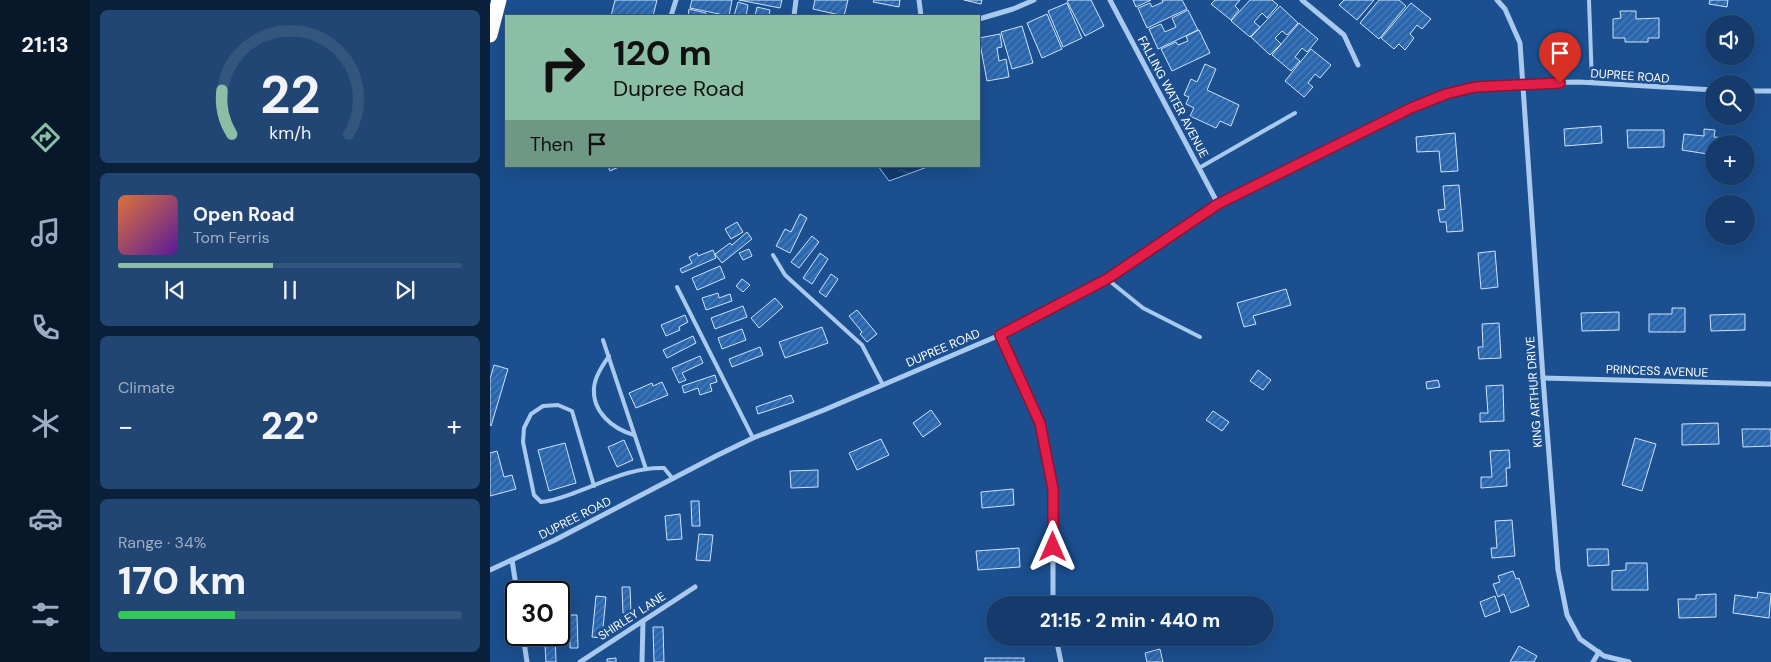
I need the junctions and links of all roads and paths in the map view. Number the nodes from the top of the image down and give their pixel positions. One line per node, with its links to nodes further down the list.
1 (499, 0): 14 (highway)
2 (676, 0): 10 (street)
3 (796, 0): 11 (street)
4 (919, 0): 12 (street)
5 (1034, 0): 13 (street)
6 (1110, 0): 22 (street, FALLING WATER AVENUE)
7 (1302, 0): 15 (street)
8 (1497, 0): 16 (street, KING ARTHUR DRIVE)
9 (1588, 0): 17 (lane)
10 (672, 15)
11 (794, 15)
12 (921, 15)
13 (980, 19)
14 (490, 35)
15 (1358, 65)
16 (1523, 83): 17 (street, DUPREE ROAD); 23 (street, DUPREE ROAD); 31 (street, KING ARTHUR DRIVE)
17 (1592, 83): 18 (street, DUPREE ROAD)
18 (1705, 89)
19 (1755, 90): 20 (street)
20 (1771, 91)
21 (1295, 113): 22 (lane)
22 (1199, 168): 23 (street, FALLING WATER AVENUE)
23 (1218, 204): 25 (street, DUPREE ROAD)
24 (773, 254): 33 (lane)
25 (1107, 279): 27 (street, DUPREE ROAD); 28 (lane)
26 (677, 287): 35 (lane)
27 (1000, 335): 33 (street, DUPREE ROAD); 43 (street)
28 (1200, 337)
29 (603, 340): 30 (lane)
30 (610, 356): 34 (lane); 34 (lane)
31 (1543, 378): 32 (street, PRINCESS AVENUE); 47 (street, KING ARTHUR DRIVE)
32 (1771, 384)
33 (883, 385): 35 (street, DUPREE ROAD)
34 (634, 435): 36 (lane)
35 (753, 438): 37 (street, DUPREE ROAD)
36 (646, 469): 37 (lane); 38 (lane)
37 (673, 479): 39 (street, DUPREE ROAD)
38 (594, 486): 38 (lane)
39 (512, 560): 40 (street, DUPREE ROAD); 41 (street)
40 (490, 570)
41 (515, 581)
42 (695, 587): 44 (street, SHIRLEY LANE)
43 (1053, 596)
44 (643, 621): 49 (street, SHIRLEY LANE); 50 (street)
45 (525, 646): 48 (street)
46 (1058, 646): 51 (street)
47 (1599, 652): 52 (street); 53 (street, KING ARTHUR DRIVE)
48 (527, 662)
49 (580, 662)
50 (642, 662)
51 (1061, 662)
52 (1593, 662)
53 (1629, 662)

